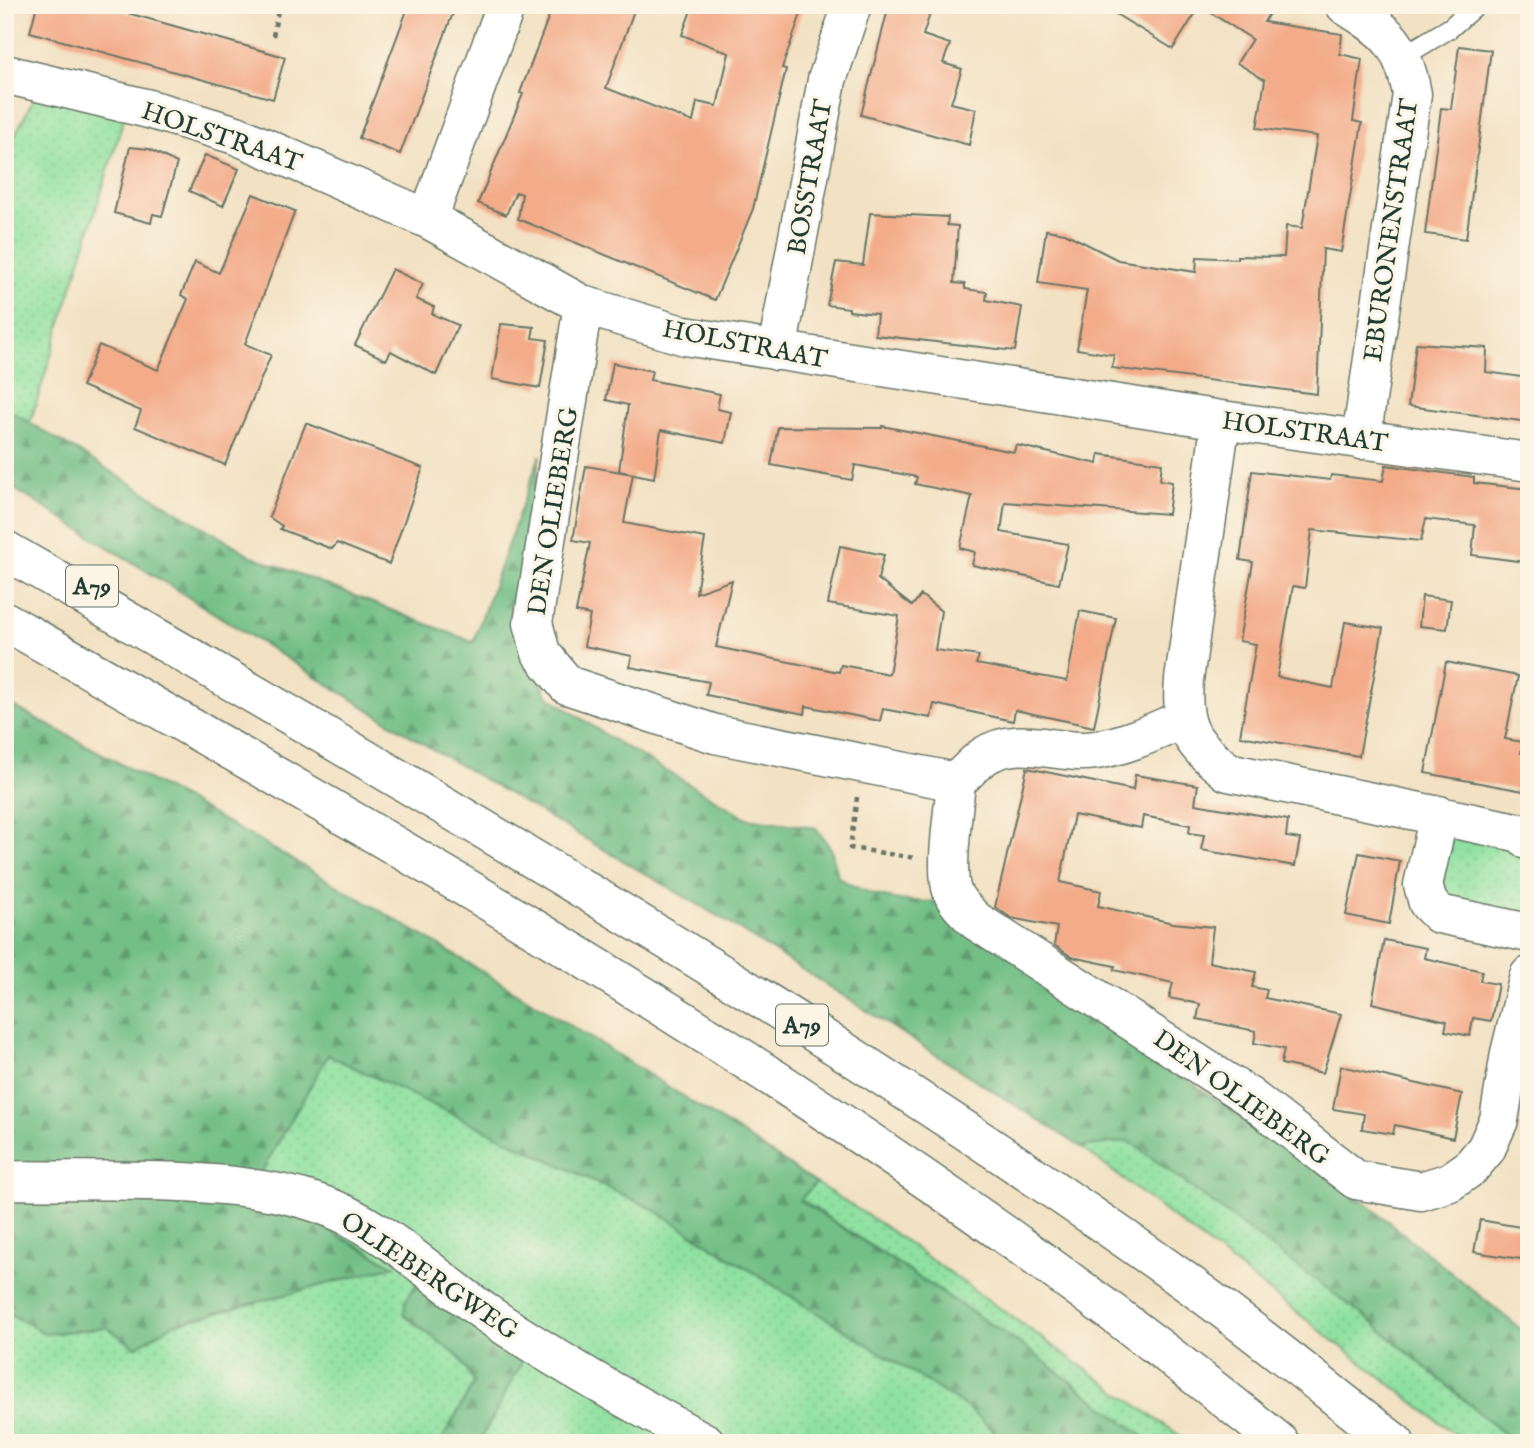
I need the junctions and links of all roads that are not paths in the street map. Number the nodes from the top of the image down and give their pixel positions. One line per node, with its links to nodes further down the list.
1 (506, 5): 7 (main road)
2 (852, 5): 9 (main road, BOSSTRAAT)
3 (1345, 5): 5 (main road, EBURONENSTRAAT)
4 (1476, 5): 5 (lane)
5 (1402, 57): 11 (main road, EBURONENSTRAAT)
6 (5, 74): 7 (main road, HOLSTRAAT)
7 (428, 219): 8 (main road, HOLSTRAAT)
8 (583, 305): 9 (main road, HOLSTRAAT); 20 (main road, DEN OLIEBERG)
9 (776, 351): 10 (main road, HOLSTRAAT)
10 (1221, 420): 11 (main road, HOLSTRAAT); 19 (main road)
11 (1361, 439): 12 (main road, HOLSTRAAT)
12 (1529, 462)
13 (5, 522): 17 (main road, A79)
14 (5, 550): 17 (main road, A79)
15 (5, 621): 18 (main road, A79)
16 (5, 640): 18 (main road, A79)
17 (180, 650): 28 (main road, A79)
18 (112, 682): 27 (main road, A79)
19 (1184, 719): 20 (main road); 21 (main road)
20 (956, 782): 24 (main road, DEN OLIEBERG)
21 (1439, 815): 22 (main road); 23 (main road)
22 (1529, 841)
23 (1529, 933)
24 (1529, 976)
25 (5, 1180): 26 (main road, OLIEBERGWEG)
26 (706, 1443)
27 (1280, 1443)
28 (1395, 1443)

